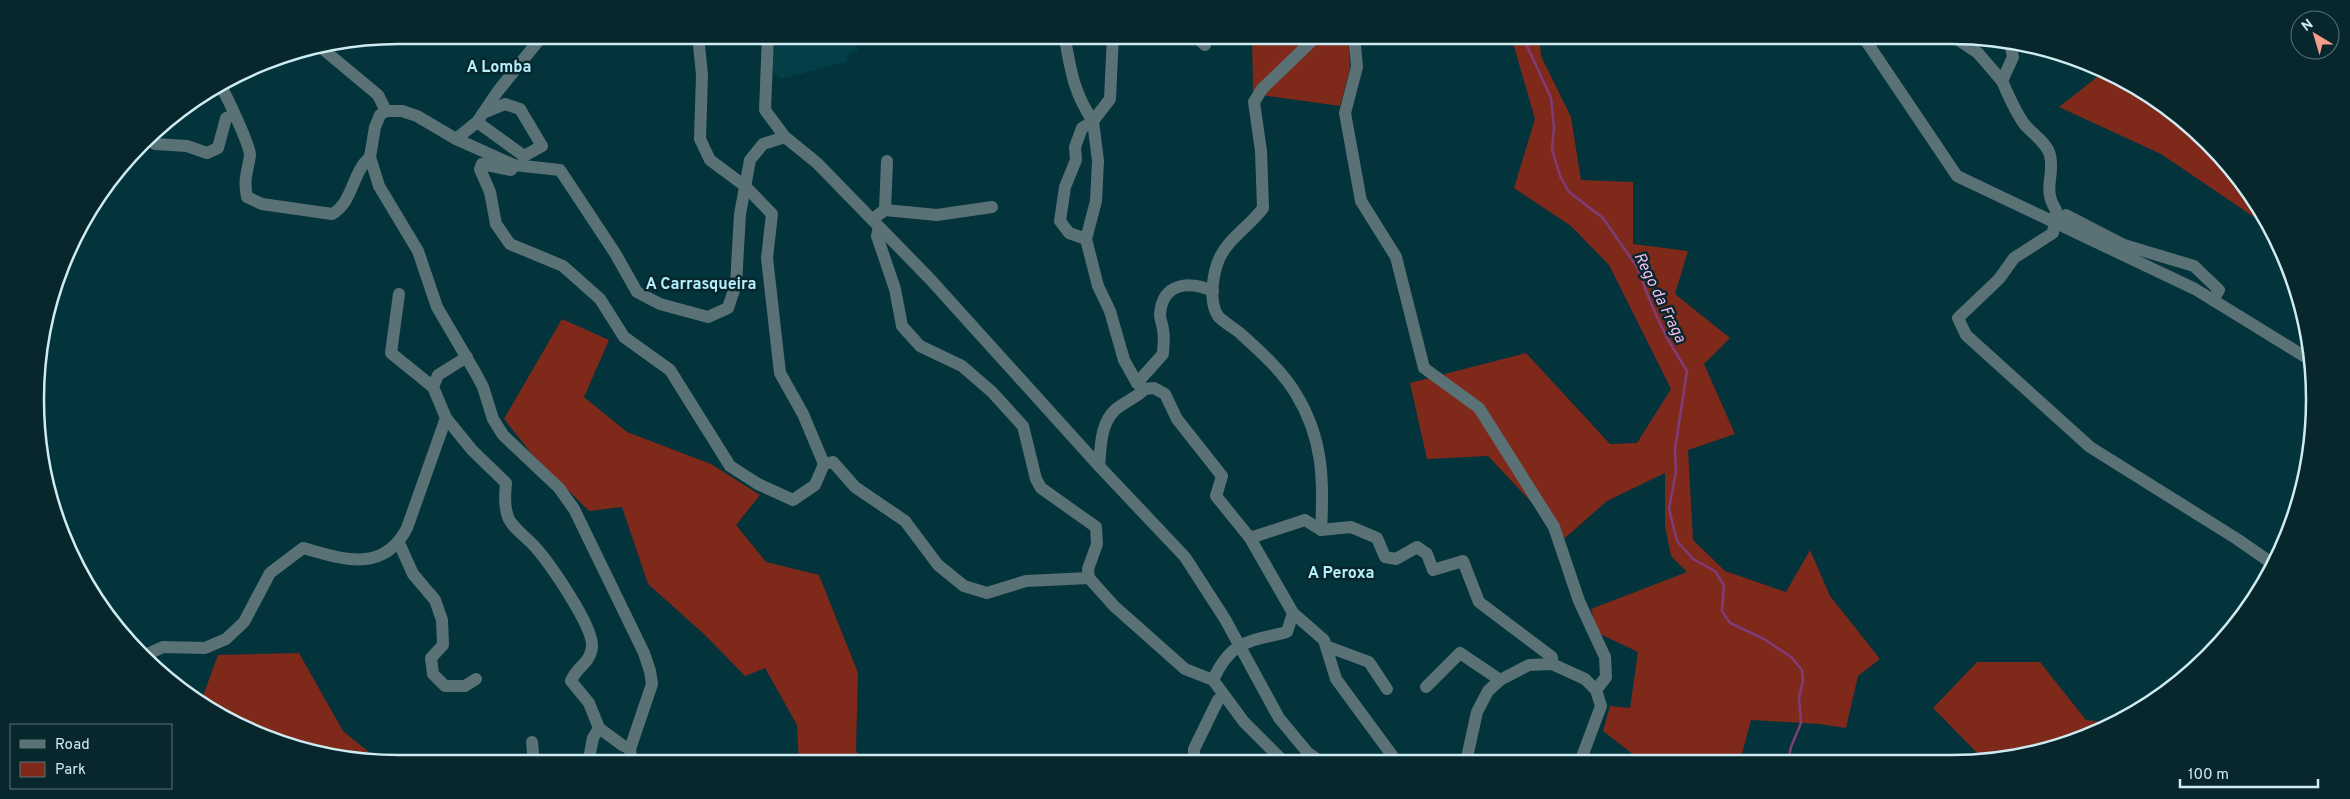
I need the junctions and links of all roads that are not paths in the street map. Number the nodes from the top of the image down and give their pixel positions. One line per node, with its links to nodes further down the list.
1 (536, 44): 16 (street)
2 (699, 44): 24 (street)
3 (768, 44): 18 (street)
4 (1067, 44): 17 (street)
5 (1113, 44): 17 (street)
6 (1309, 44): 30 (street)
7 (1355, 44): 55 (street)
8 (1868, 44): 27 (street)
9 (1965, 45): 12 (street)
10 (2011, 50): 12 (street)
11 (326, 52): 14 (street)
12 (2002, 81): 27 (street)
13 (223, 90): 15 (street)
14 (386, 110): 19 (street); 21 (street)
15 (234, 115): 20 (street); 21 (street)
16 (480, 117): 16 (street); 19 (street)
17 (1093, 121): 29 (street); 29 (street)
18 (785, 137): 24 (street); 28 (street)
19 (456, 139): 23 (street)
20 (153, 143)
21 (370, 157): 34 (street)
22 (888, 161): 26 (street)
23 (514, 165): 24 (street); 38 (street)
24 (745, 186): 38 (street)
25 (992, 207): 26 (street)
26 (885, 210): 28 (street)
27 (2054, 222): 32 (street); 32 (street); 43 (street)
28 (876, 223): 39 (street); 44 (street)
29 (1086, 239): 35 (street)
30 (1213, 291): 35 (street); 40 (street)
31 (399, 294): 36 (street)
32 (2213, 300): 33 (street)
33 (2303, 356)
34 (467, 357): 36 (street); 59 (street)
35 (1141, 386): 39 (street); 41 (street)
36 (433, 387): 37 (street)
37 (446, 418): 42 (street); 57 (street)
38 (824, 464): 44 (street)
39 (1099, 466): 46 (street)
40 (1321, 530): 41 (street); 49 (street)
41 (1250, 538): 45 (street)
42 (399, 543): 48 (street); 50 (street)
43 (2268, 561)
44 (1089, 578): 51 (street)
45 (1293, 613): 46 (street); 47 (street)
46 (1239, 644): 51 (street); 65 (street)
47 (1326, 646): 54 (street); 66 (street)
48 (150, 652)
49 (1552, 664): 52 (street); 55 (street)
50 (476, 678)
51 (1213, 680): 56 (street)
52 (1500, 680): 53 (street); 67 (street)
53 (1426, 687)
54 (1386, 689)
55 (1596, 690): 68 (street)
56 (1223, 696): 63 (street); 64 (street)
57 (599, 728): 59 (street); 61 (street)
58 (532, 742): 60 (street)
59 (630, 749): 62 (street)
60 (533, 755)
61 (590, 755)
62 (631, 755)
63 (1194, 755)
64 (1277, 755)
65 (1310, 755)
66 (1392, 755)
67 (1468, 755)
68 (1583, 755)

